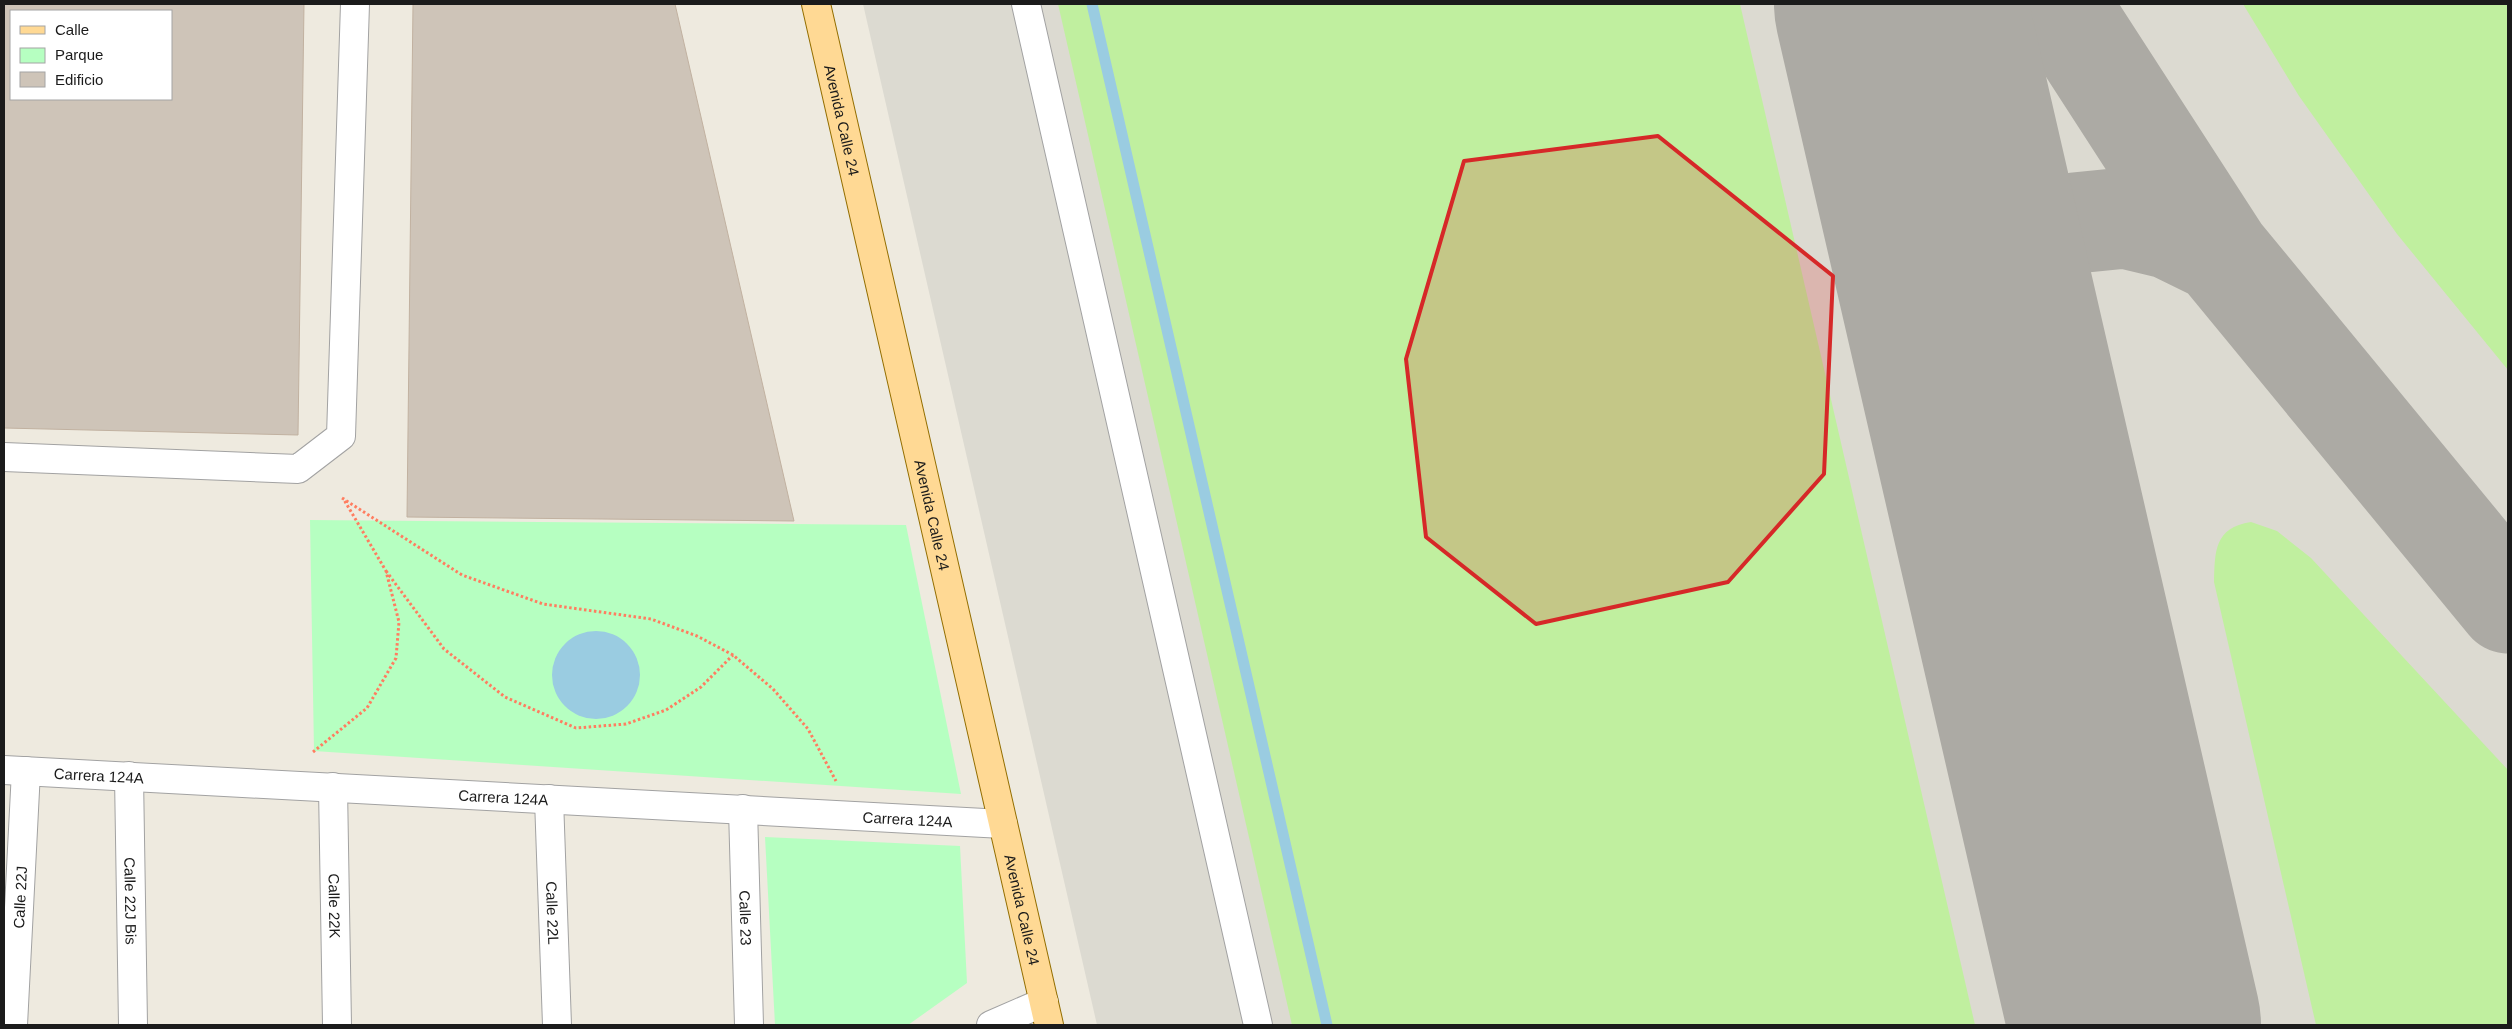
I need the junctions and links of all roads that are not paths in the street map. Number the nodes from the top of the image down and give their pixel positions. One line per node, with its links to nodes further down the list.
1 (355, 4): 4 (street)
2 (816, 4): 10 (main road, Avenida Calle 24)
3 (1026, 4): 18 (street)
4 (4, 456)
5 (15, 770): 6 (street, Carrera 124A); 12 (street, Calle 22J)
6 (129, 776): 7 (street, Carrera 124A); 13 (street, Calle 22J Bis)
7 (333, 787): 8 (street, Carrera 124A); 14 (street, Calle 22K)
8 (549, 799): 9 (street, Carrera 124A); 15 (street, Calle 22L)
9 (743, 809): 10 (street, Carrera 124A); 16 (street, Calle 23)
10 (1003, 824): 11 (main road, Avenida Calle 24)
11 (1046, 1014): 17 (street)
12 (13, 1025)
13 (133, 1025)
14 (337, 1025)
15 (557, 1025)
16 (749, 1025)
17 (991, 1025)
18 (1258, 1025)

